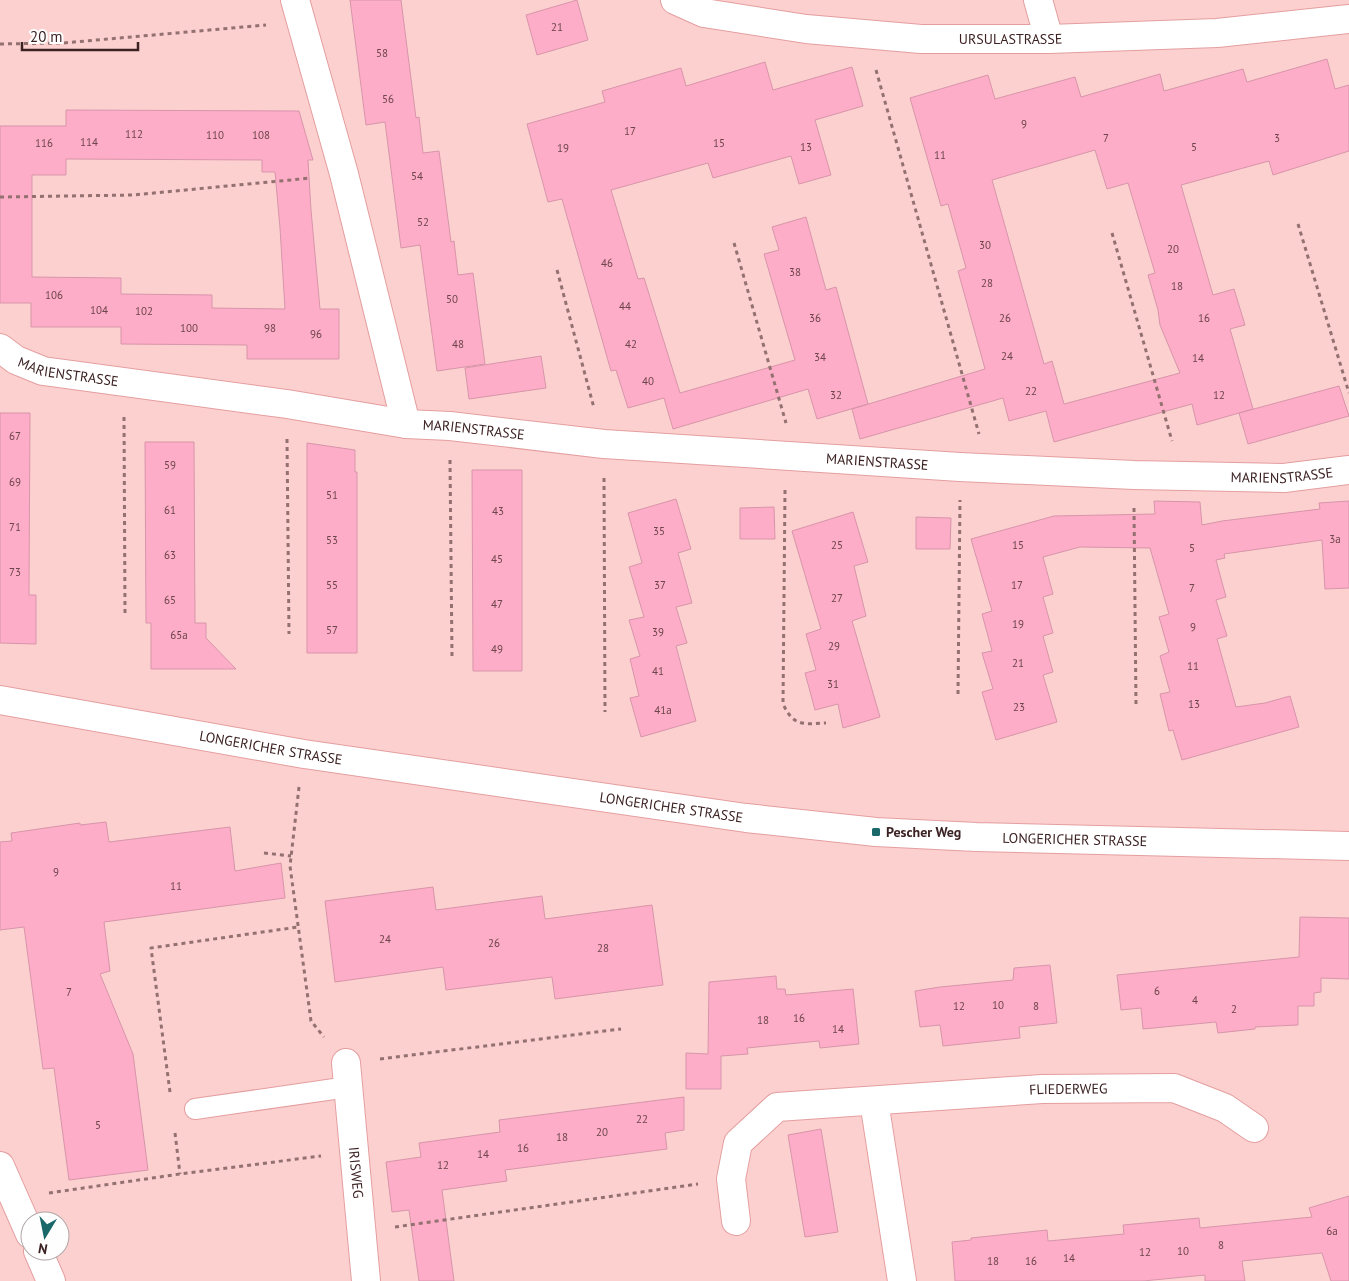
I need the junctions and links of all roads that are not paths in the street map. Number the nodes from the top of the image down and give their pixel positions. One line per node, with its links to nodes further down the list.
1 (675, 0): 5 (street, URSULASTRASSE)
2 (1038, 0): 5 (street)
3 (299, 11): 7 (street, MARIENSTRASSE)
4 (1349, 19): 5 (street, URSULASTRASSE)
5 (1049, 39)
6 (0, 348): 7 (street, MARIENSTRASSE)
7 (406, 424): 8 (street, MARIENSTRASSE)
8 (1349, 470)
9 (0, 700): 10 (street, LONGERICHER STRASSE)
10 (1349, 846)
11 (347, 1075): 13 (lane); 20 (street, IRISWEG)
12 (874, 1101): 14 (street, FLIEDERWEG); 17 (street, FLIEDERWEG); 21 (street)
13 (195, 1109)
14 (1254, 1128)
15 (0, 1166): 16 (street)
16 (20, 1212)
17 (736, 1221)
18 (42, 1261): 19 (street)
19 (51, 1281)
20 (366, 1281)
21 (902, 1281)

